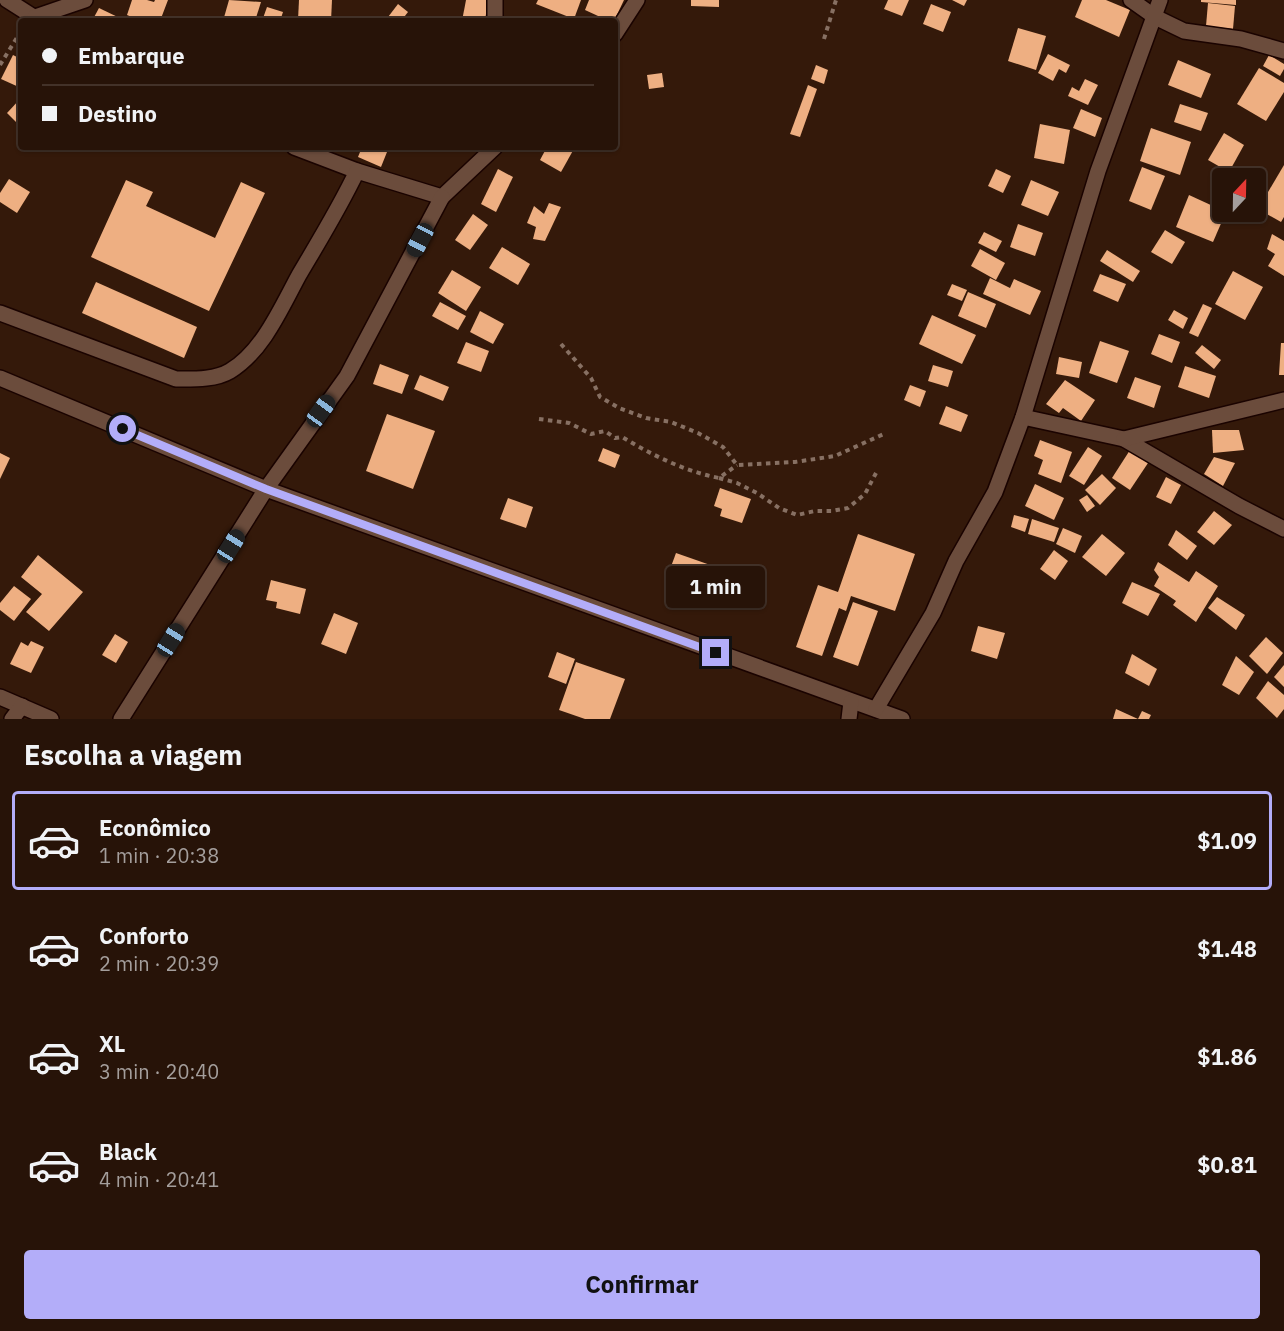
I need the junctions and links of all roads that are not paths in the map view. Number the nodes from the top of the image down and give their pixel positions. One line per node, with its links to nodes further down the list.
1 (7, 0): 8 (street)
2 (85, 0): 9 (street)
3 (495, 0): 10 (street)
4 (637, 0): 11 (street)
5 (1131, 0): 7 (street)
6 (1160, 0): 7 (street)
7 (1155, 17): 12 (street); 20 (street)
8 (36, 18)
9 (40, 18)
10 (495, 18)
11 (618, 29)
12 (1284, 51)
13 (302, 150): 15 (street)
14 (491, 150): 16 (street)
15 (357, 171): 16 (street); 17 (street)
16 (442, 196): 22 (street)
17 (0, 313)
18 (0, 378): 22 (street)
19 (1284, 400): 21 (street)
20 (1023, 417): 21 (street); 27 (street)
21 (1124, 439): 23 (street)
22 (266, 489): 25 (street); 30 (street)
23 (1284, 529)
24 (0, 697): 26 (street)
25 (851, 702): 27 (street); 31 (street)
26 (22, 706): 28 (street); 29 (street)
27 (876, 709): 32 (street)
28 (12, 719)
29 (51, 719)
30 (121, 719)
31 (849, 719)
32 (902, 719)

